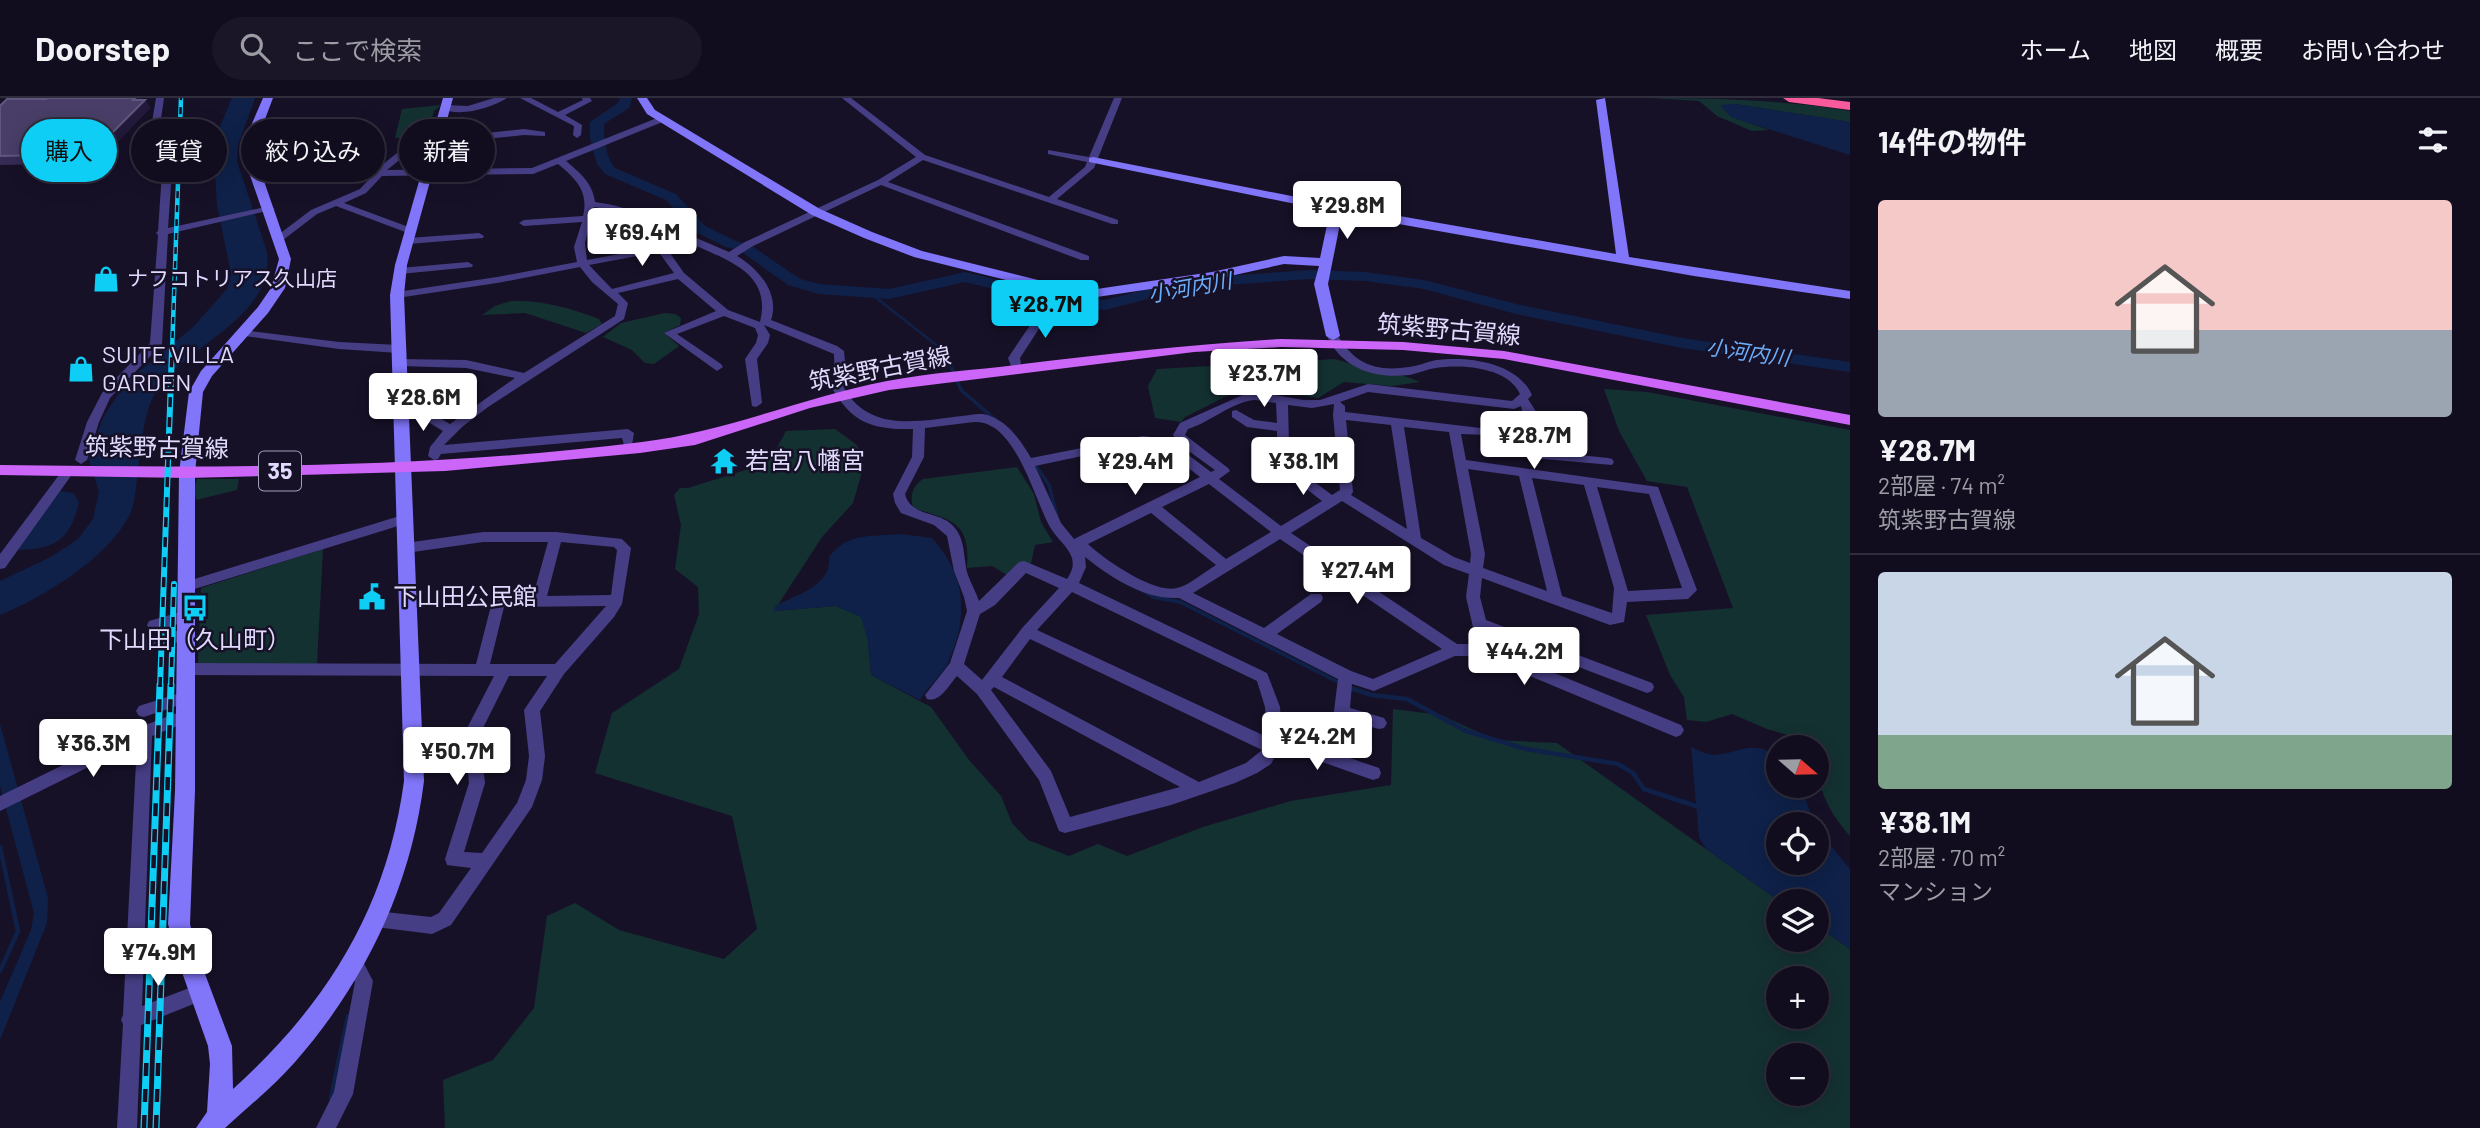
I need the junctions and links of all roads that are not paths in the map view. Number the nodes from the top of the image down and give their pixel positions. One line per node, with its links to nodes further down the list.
1 (19, 98): 16 (street)
2 (160, 98): 41 (street)
3 (268, 98): 36 (street)
4 (503, 98): 14 (street)
5 (524, 98): 17 (street)
6 (586, 98): 17 (street)
7 (642, 98): 18 (street)
8 (846, 98): 24 (street)
9 (1118, 98): 25 (street)
10 (1789, 98): 15 (highway)
11 (1832, 98): 13 (highway)
12 (1601, 100): 48 (street)
13 (1850, 100)
14 (447, 103)
15 (1850, 106)
16 (0, 107)
17 (558, 115): 19 (street)
18 (662, 119): 26 (street); 37 (street)
19 (558, 130)
20 (542, 134): 21 (street)
21 (495, 135)
22 (1051, 152): 25 (street)
23 (399, 156): 27 (street)
24 (922, 157): 31 (street); 32 (street)
25 (1093, 160): 32 (street); 35 (street)
26 (560, 161): 28 (street); 34 (street)
27 (385, 168)
28 (495, 172)
29 (371, 182): 33 (street)
30 (424, 182): 42 (street)
31 (881, 182): 37 (street); 47 (street)
32 (1051, 200): 39 (street)
33 (336, 203): 42 (street); 44 (street)
34 (591, 204): 38 (street); 45 (street)
35 (1337, 209): 48 (street); 50 (street)
36 (264, 211): 41 (street); 44 (street)
37 (816, 212): 46 (street); 55 (street)
38 (587, 219): 40 (street); 49 (street)
39 (1115, 222)
40 (524, 223)
41 (161, 233): 90 (street)
42 (409, 236): 43 (street); 52 (street)
43 (479, 236)
44 (279, 238): 60 (street)
45 (658, 242): 46 (street); 49 (street); 53 (street)
46 (732, 256): 59 (street)
47 (1086, 258)
48 (1623, 258): 57 (street)
49 (584, 263): 54 (street); 56 (street)
50 (1324, 264): 55 (street); 61 (street)
51 (468, 265): 52 (street)
52 (400, 271): 56 (street)
53 (680, 275): 54 (street); 58 (street)
54 (611, 292): 65 (street)
55 (1058, 292): 63 (street)
56 (397, 295): 62 (street)
57 (1850, 295)
58 (724, 312): 59 (street); 64 (street)
59 (762, 324): 66 (street); 70 (street)
60 (241, 333): 62 (street); 91 (street)
61 (1335, 340): 63 (main road, 筑紫野古賀線 / 35); 66 (main road, 筑紫野古賀線 / 35); 67 (street); 72 (main road, 筑紫野古賀線 / 35); 75 (main road, 筑紫野古賀線 / 35)
62 (400, 355): 65 (street); 71 (street)
63 (1014, 363): 66 (main road, 筑紫野古賀線 / 35)
64 (717, 367)
65 (523, 376): 80 (street)
66 (839, 392): 77 (street); 84 (main road, 筑紫野古賀線 / 35); 87 (main road, 筑紫野古賀線 / 35)
67 (1523, 400): 69 (street); 86 (street)
68 (1282, 401): 69 (street); 78 (street); 94 (street)
69 (1339, 401): 74 (street)
70 (756, 403)
71 (402, 411): 80 (street); 87 (street)
72 (1850, 413)
73 (1236, 414): 78 (street)
74 (1339, 415): 76 (street); 96 (street)
75 (1850, 421)
76 (1397, 423): 79 (street); 101 (street)
77 (919, 424): 88 (street); 115 (street)
78 (1283, 428): 96 (street)
79 (1454, 429): 81 (street); 89 (street)
80 (450, 430): 84 (street)
81 (1485, 432)
82 (1170, 447): 83 (street); 83 (street); 94 (street)
83 (1090, 451): 88 (street)
84 (434, 453): 87 (main road, 筑紫野古賀線 / 35)
85 (0, 460): 90 (main road, 筑紫野古賀線 / 35)
86 (1608, 462)
87 (404, 463): 91 (main road, 筑紫野古賀線 / 35); 98 (street)
88 (1027, 463): 102 (street)
89 (1461, 464): 93 (street); 106 (street)
90 (82, 466): 91 (main road, 筑紫野古賀線 / 35); 92 (main road, 筑紫野古賀線 / 35); 104 (street)
91 (188, 468): 108 (street)
92 (0, 470)
93 (1525, 475): 95 (street); 114 (street)
94 (1212, 479): 97 (street); 99 (street)
95 (1589, 482): 110 (street); 110 (street)
96 (1336, 498): 99 (street); 101 (street)
97 (1153, 507): 102 (street); 105 (street)
98 (406, 519): 103 (street); 108 (street)
99 (1280, 532): 105 (street); 123 (street)
100 (556, 537): 103 (street); 112 (street); 113 (street)
101 (1415, 540): 106 (street)
102 (1076, 545): 107 (street); 109 (street)
103 (406, 548): 126 (street)
104 (0, 564)
105 (1226, 566): 109 (street)
106 (1476, 571): 114 (street); 117 (street)
107 (1069, 584): 115 (street); 119 (street); 142 (street)
108 (188, 586): 116 (street)
109 (1181, 593): 121 (street)
110 (1620, 597): 114 (street)
111 (1316, 598): 121 (street)
112 (539, 599): 113 (street); 127 (street)
113 (617, 600): 130 (street)
114 (1556, 600)
115 (974, 611): 125 (street)
116 (187, 615): 118 (street); 120 (street)
117 (1480, 624): 124 (street); 133 (street)
118 (155, 625)
119 (1028, 632): 132 (street); 142 (street)
120 (187, 634): 122 (street); 128 (street)
121 (1264, 636): 131 (street)
122 (145, 645)
123 (1454, 650): 124 (street); 131 (street)
124 (1483, 650): 140 (street)
125 (956, 666): 132 (street); 134 (street)
126 (411, 668): 127 (street); 128 (street); 148 (street)
127 (482, 668): 129 (street)
128 (187, 669): 135 (street)
129 (505, 669): 130 (street); 147 (street)
130 (559, 670): 147 (street)
131 (1346, 676): 137 (street)
132 (987, 684): 145 (street); 145 (street)
133 (1647, 687)
134 (932, 695)
135 (186, 697): 136 (street); 138 (street)
136 (144, 711)
137 (1341, 712): 139 (street); 143 (street)
138 (185, 716): 141 (street); 150 (street)
139 (1379, 723)
140 (1676, 730)
141 (145, 732): 146 (street); 151 (street)
142 (1273, 742): 143 (street); 145 (street)
143 (1336, 760): 144 (street)
144 (1373, 773)
145 (1196, 788)
146 (2, 803)
147 (484, 861): 148 (street)
148 (376, 919): 149 (street)
149 (354, 962): 152 (street); 154 (street)
150 (200, 993): 151 (street); 152 (street)
151 (130, 1020): 153 (street)
152 (213, 1122)
153 (127, 1128)
154 (326, 1128)

